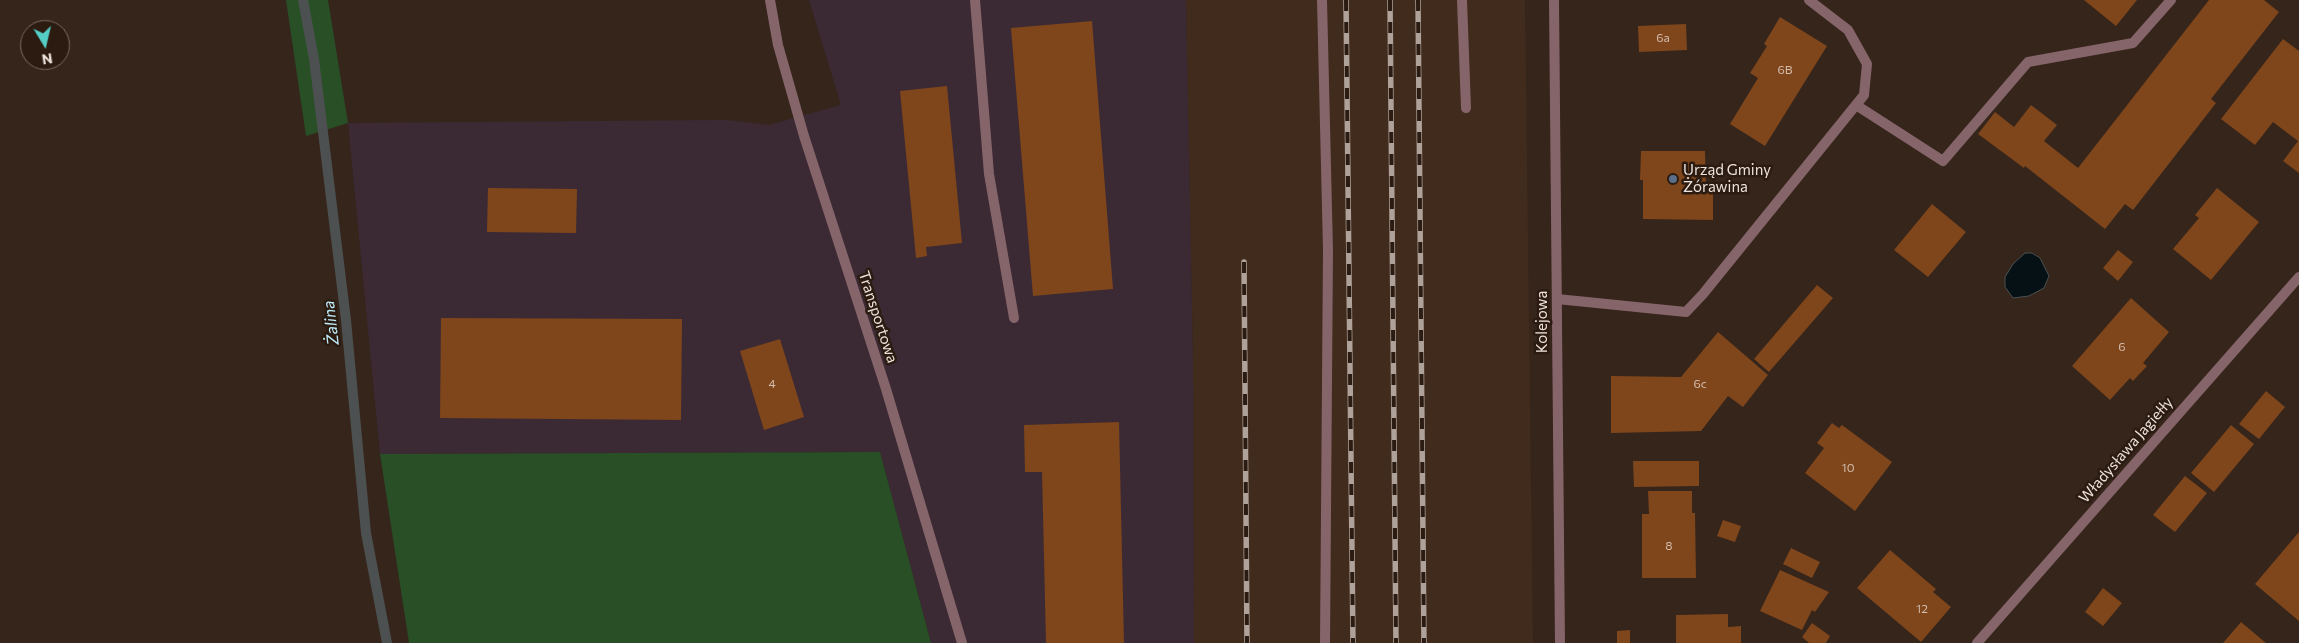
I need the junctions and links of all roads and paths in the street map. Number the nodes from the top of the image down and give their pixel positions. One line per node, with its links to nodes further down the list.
1 (770, 0): 13 (street, Transportowa)
2 (975, 0): 12 (street)
3 (1322, 0): 14 (street)
4 (1462, 0): 9 (street)
5 (1554, 0): 11 (street, Kolejowa)
6 (1809, 0): 8 (street)
7 (2171, 0): 8 (street)
8 (1856, 105): 11 (street)
9 (1466, 108)
10 (2299, 277): 16 (street, Władysława Jagiełły)
11 (1557, 299): 15 (street, Kolejowa)
12 (1014, 318)
13 (962, 643)
14 (1325, 643)
15 (1560, 643)
16 (1976, 643)

